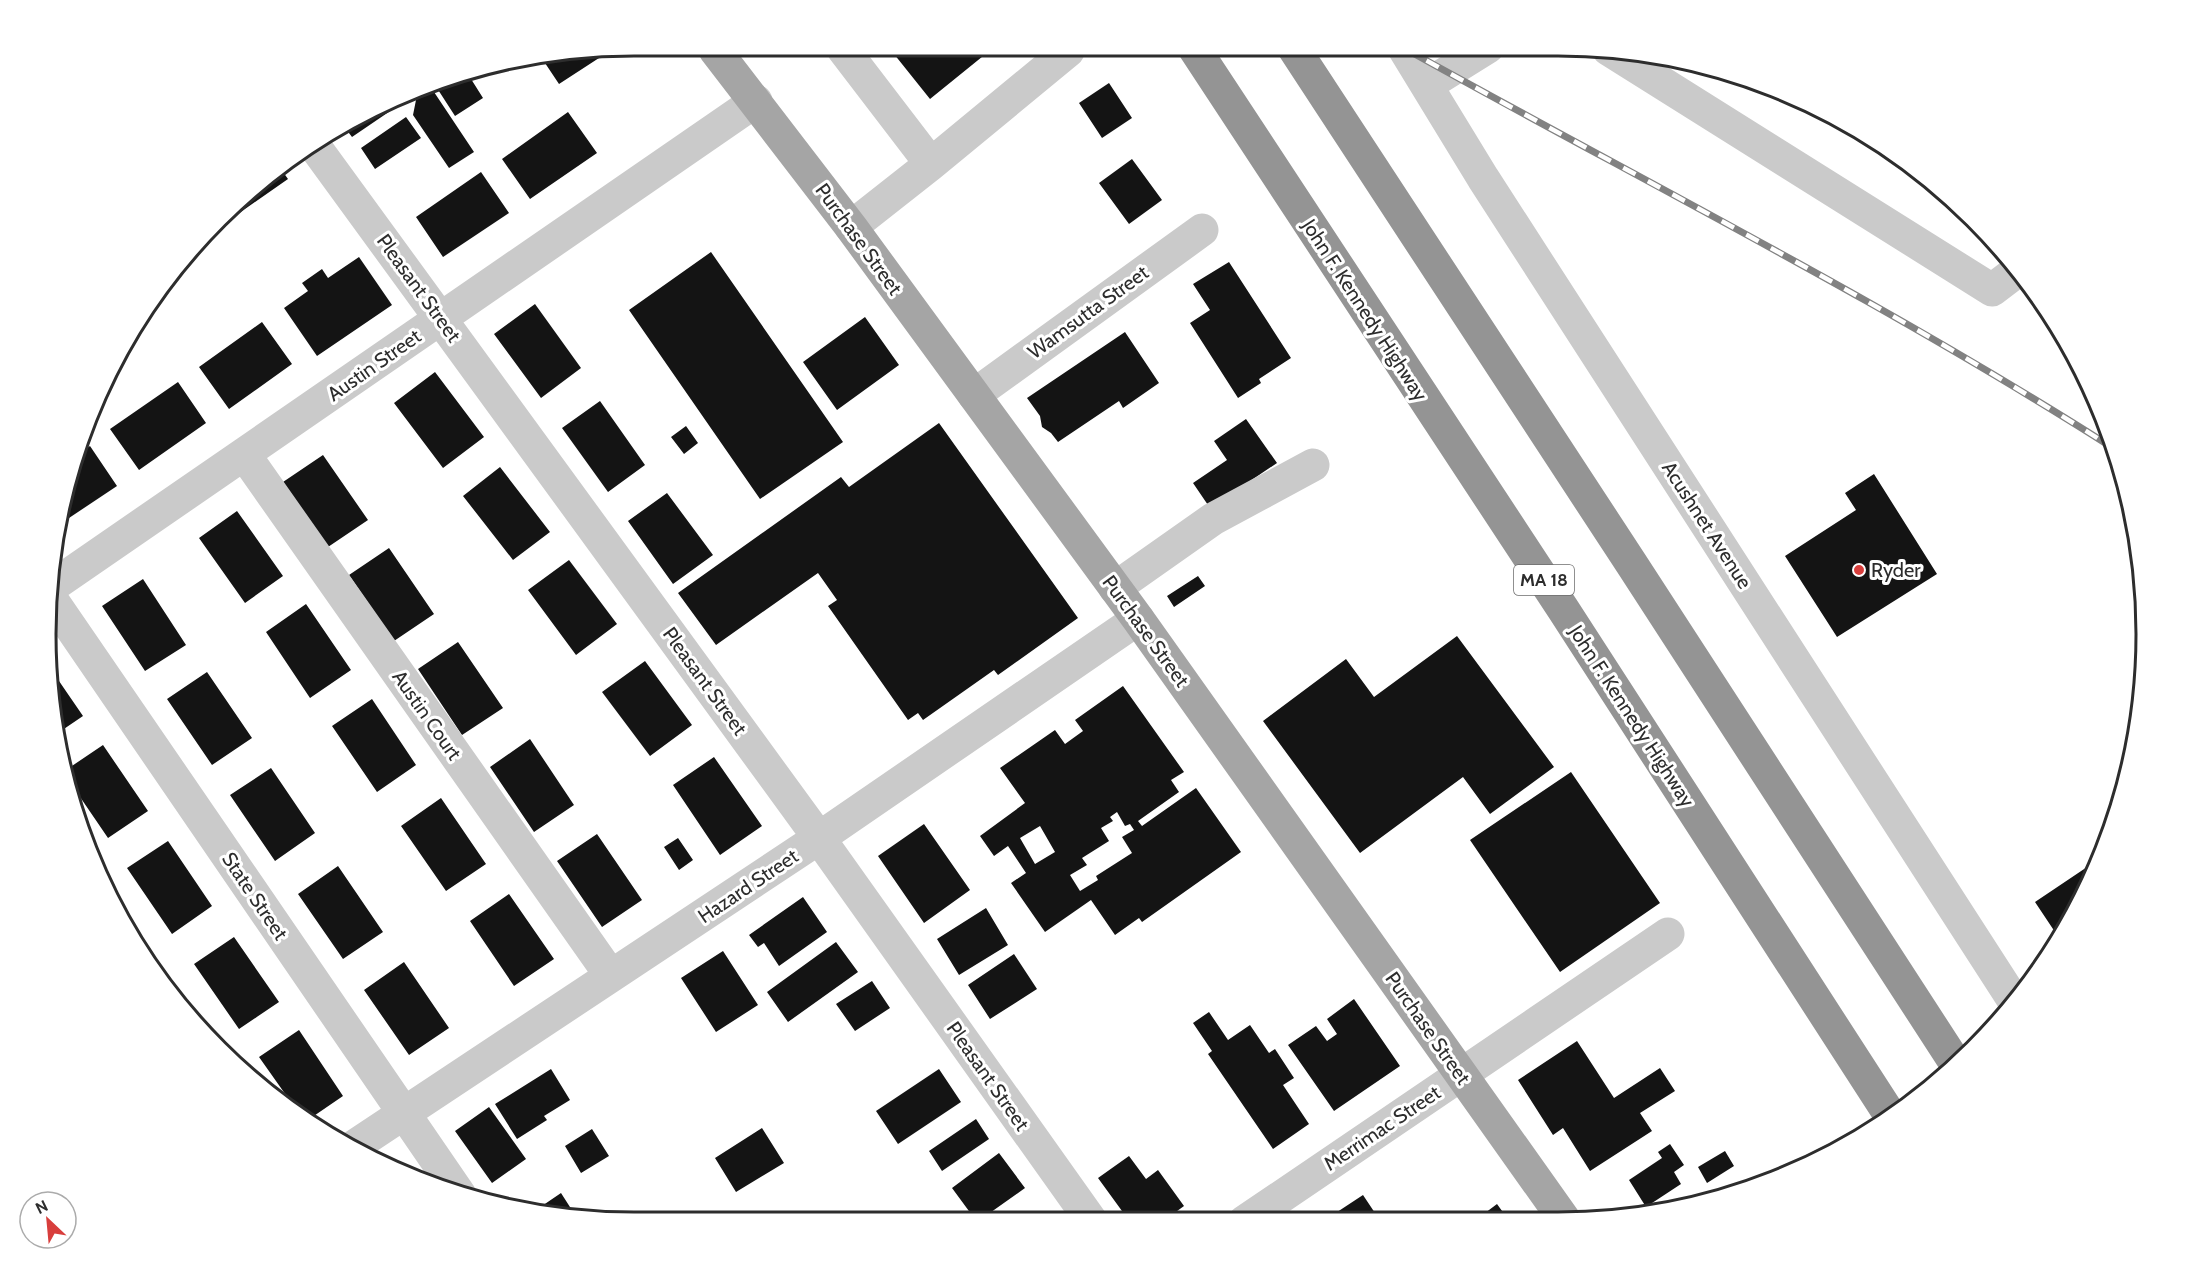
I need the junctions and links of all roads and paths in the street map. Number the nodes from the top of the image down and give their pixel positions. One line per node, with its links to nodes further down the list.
1 (720, 56): 10 (main road, Purchase Street)
2 (848, 56): 12 (street)
3 (1062, 56): 12 (street)
4 (1199, 56): 30 (highway, John F. Kennedy Highway / MA 18)
5 (1299, 56): 28 (highway)
6 (1409, 56): 9 (street, Acushnet Avenue)
7 (1474, 56): 9 (street)
8 (1624, 59): 15 (street)
9 (1427, 85): 27 (street, Acushnet Avenue)
10 (756, 101): 13 (main road, Purchase Street); 16 (street, Austin Street)
11 (318, 150): 16 (street, Pleasant Street)
12 (931, 164): 13 (street)
13 (851, 227): 17 (main road, Purchase Street)
14 (1202, 230): 17 (street, Wamsutta Street)
15 (2011, 276)
16 (441, 318): 18 (street, Austin Street); 24 (street, Pleasant Street)
17 (974, 395): 21 (main road, Purchase Street)
18 (244, 454): 20 (street, Austin Street); 26 (street, Austin Court)
19 (1313, 465): 21 (street)
20 (58, 582)
21 (1115, 588): 23 (main road, Purchase Street)
22 (57, 607): 31 (street, State Street)
23 (1138, 619): 24 (street, Hazard Street); 29 (main road, Purchase Street)
24 (819, 838): 26 (street, Hazard Street); 34 (street, Pleasant Street)
25 (1668, 934): 29 (street, Merrimac Street)
26 (611, 976): 31 (street, Hazard Street)
27 (2009, 994)
28 (1951, 1057)
29 (1461, 1074): 35 (street, Merrimac Street); 36 (main road, Purchase Street)
30 (1886, 1109)
31 (404, 1113): 32 (street, Hazard Street); 33 (street, State Street)
32 (359, 1143)
33 (452, 1183)
34 (1085, 1212)
35 (1259, 1212)
36 (1559, 1212)

